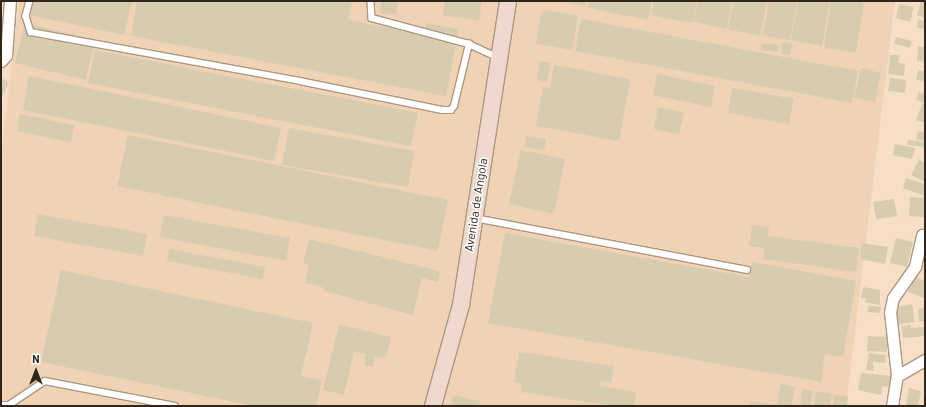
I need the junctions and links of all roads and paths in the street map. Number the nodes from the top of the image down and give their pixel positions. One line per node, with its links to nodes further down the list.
1 (10, 1): 7 (street)
2 (30, 1): 5 (lane)
3 (371, 1): 5 (lane)
4 (508, 1): 6 (main road, Avenida de Angola)
5 (469, 44): 6 (lane)
6 (499, 58): 8 (main road, Avenida de Angola)
7 (1, 61)
8 (475, 218): 10 (lane); 15 (main road, Avenida de Angola)
9 (922, 234): 12 (street)
10 (747, 270)
11 (925, 360): 12 (street)
12 (897, 376): 16 (street)
13 (1, 405): 14 (lane)
14 (176, 406)
15 (433, 406)
16 (892, 406)

